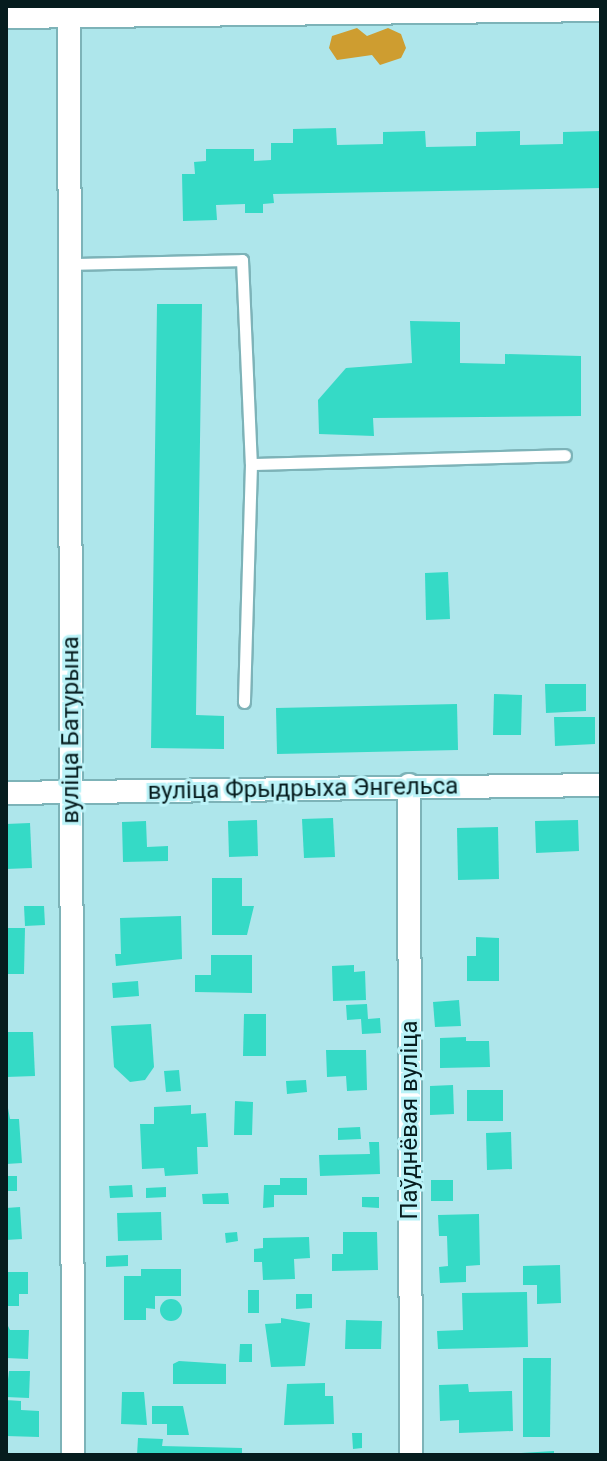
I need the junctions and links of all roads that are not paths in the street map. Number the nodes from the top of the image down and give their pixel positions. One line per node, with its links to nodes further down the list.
1 (601, 8): 2 (street)
2 (320, 9): 3 (street)
3 (70, 10): 4 (street); 5 (street, вуліца Батурына)
4 (6, 15)
5 (71, 264): 7 (lane); 12 (street, вуліца Батурына)
6 (565, 455): 7 (lane)
7 (251, 464): 8 (lane)
8 (244, 702)
9 (409, 785): 10 (street, вуліца Фрыдрыха Энгельса); 12 (street, вуліца Фрыдрыха Энгельса); 14 (street, Паўднёвая вуліца)
10 (601, 785)
11 (6, 793): 12 (street, вуліца Фрыдрыха Энгельса)
12 (70, 794): 13 (street, вуліца Батурына)
13 (73, 1455)
14 (411, 1455)

